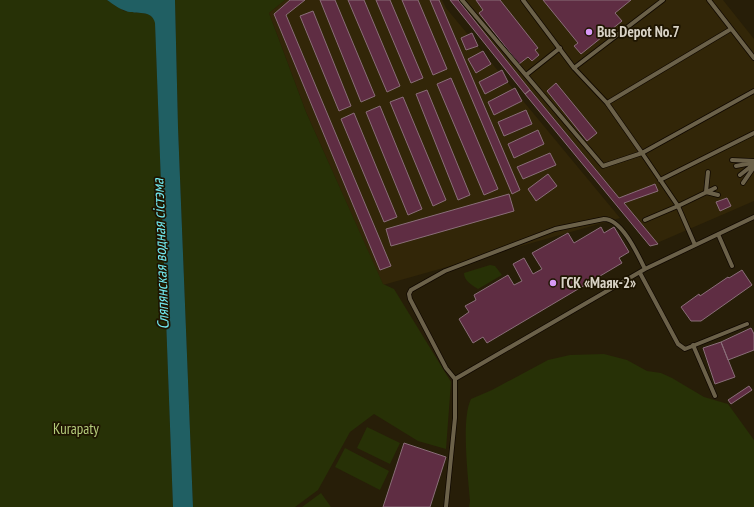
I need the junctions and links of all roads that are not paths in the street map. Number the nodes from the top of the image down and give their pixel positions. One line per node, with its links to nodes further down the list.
1 (462, 0): 9 (lane)
2 (523, 0): 6 (lane)
3 (664, 0): 8 (lane)
4 (709, 0): 5 (lane)
5 (731, 29): 7 (lane); 11 (lane)
6 (560, 48): 8 (lane); 9 (lane)
7 (754, 58)
8 (574, 68): 11 (lane)
9 (526, 75): 13 (lane)
10 (754, 91): 13 (lane)
11 (607, 103): 13 (lane)
12 (754, 133): 20 (lane)
13 (642, 152): 20 (lane)
14 (732, 160): 15 (lane)
15 (754, 163): 16 (lane); 18 (lane); 21 (lane)
16 (736, 166)
17 (708, 172): 23 (lane)
18 (740, 175)
19 (711, 178): 23 (lane)
20 (660, 180): 25 (lane)
21 (743, 183)
22 (715, 188): 23 (lane)
23 (706, 192): 24 (lane); 25 (lane)
24 (718, 195)
25 (678, 206): 27 (lane); 29 (lane)
26 (754, 217): 28 (lane)
27 (645, 220)
28 (718, 234): 29 (lane); 30 (lane)
29 (695, 245): 31 (lane)
30 (732, 266)
31 (646, 269): 32 (lane); 35 (lane)
32 (640, 273): 34 (lane); 35 (lane)
33 (747, 324): 34 (lane)
34 (693, 345): 36 (lane)
35 (455, 379): 37 (lane)
36 (715, 396)
37 (446, 507)

